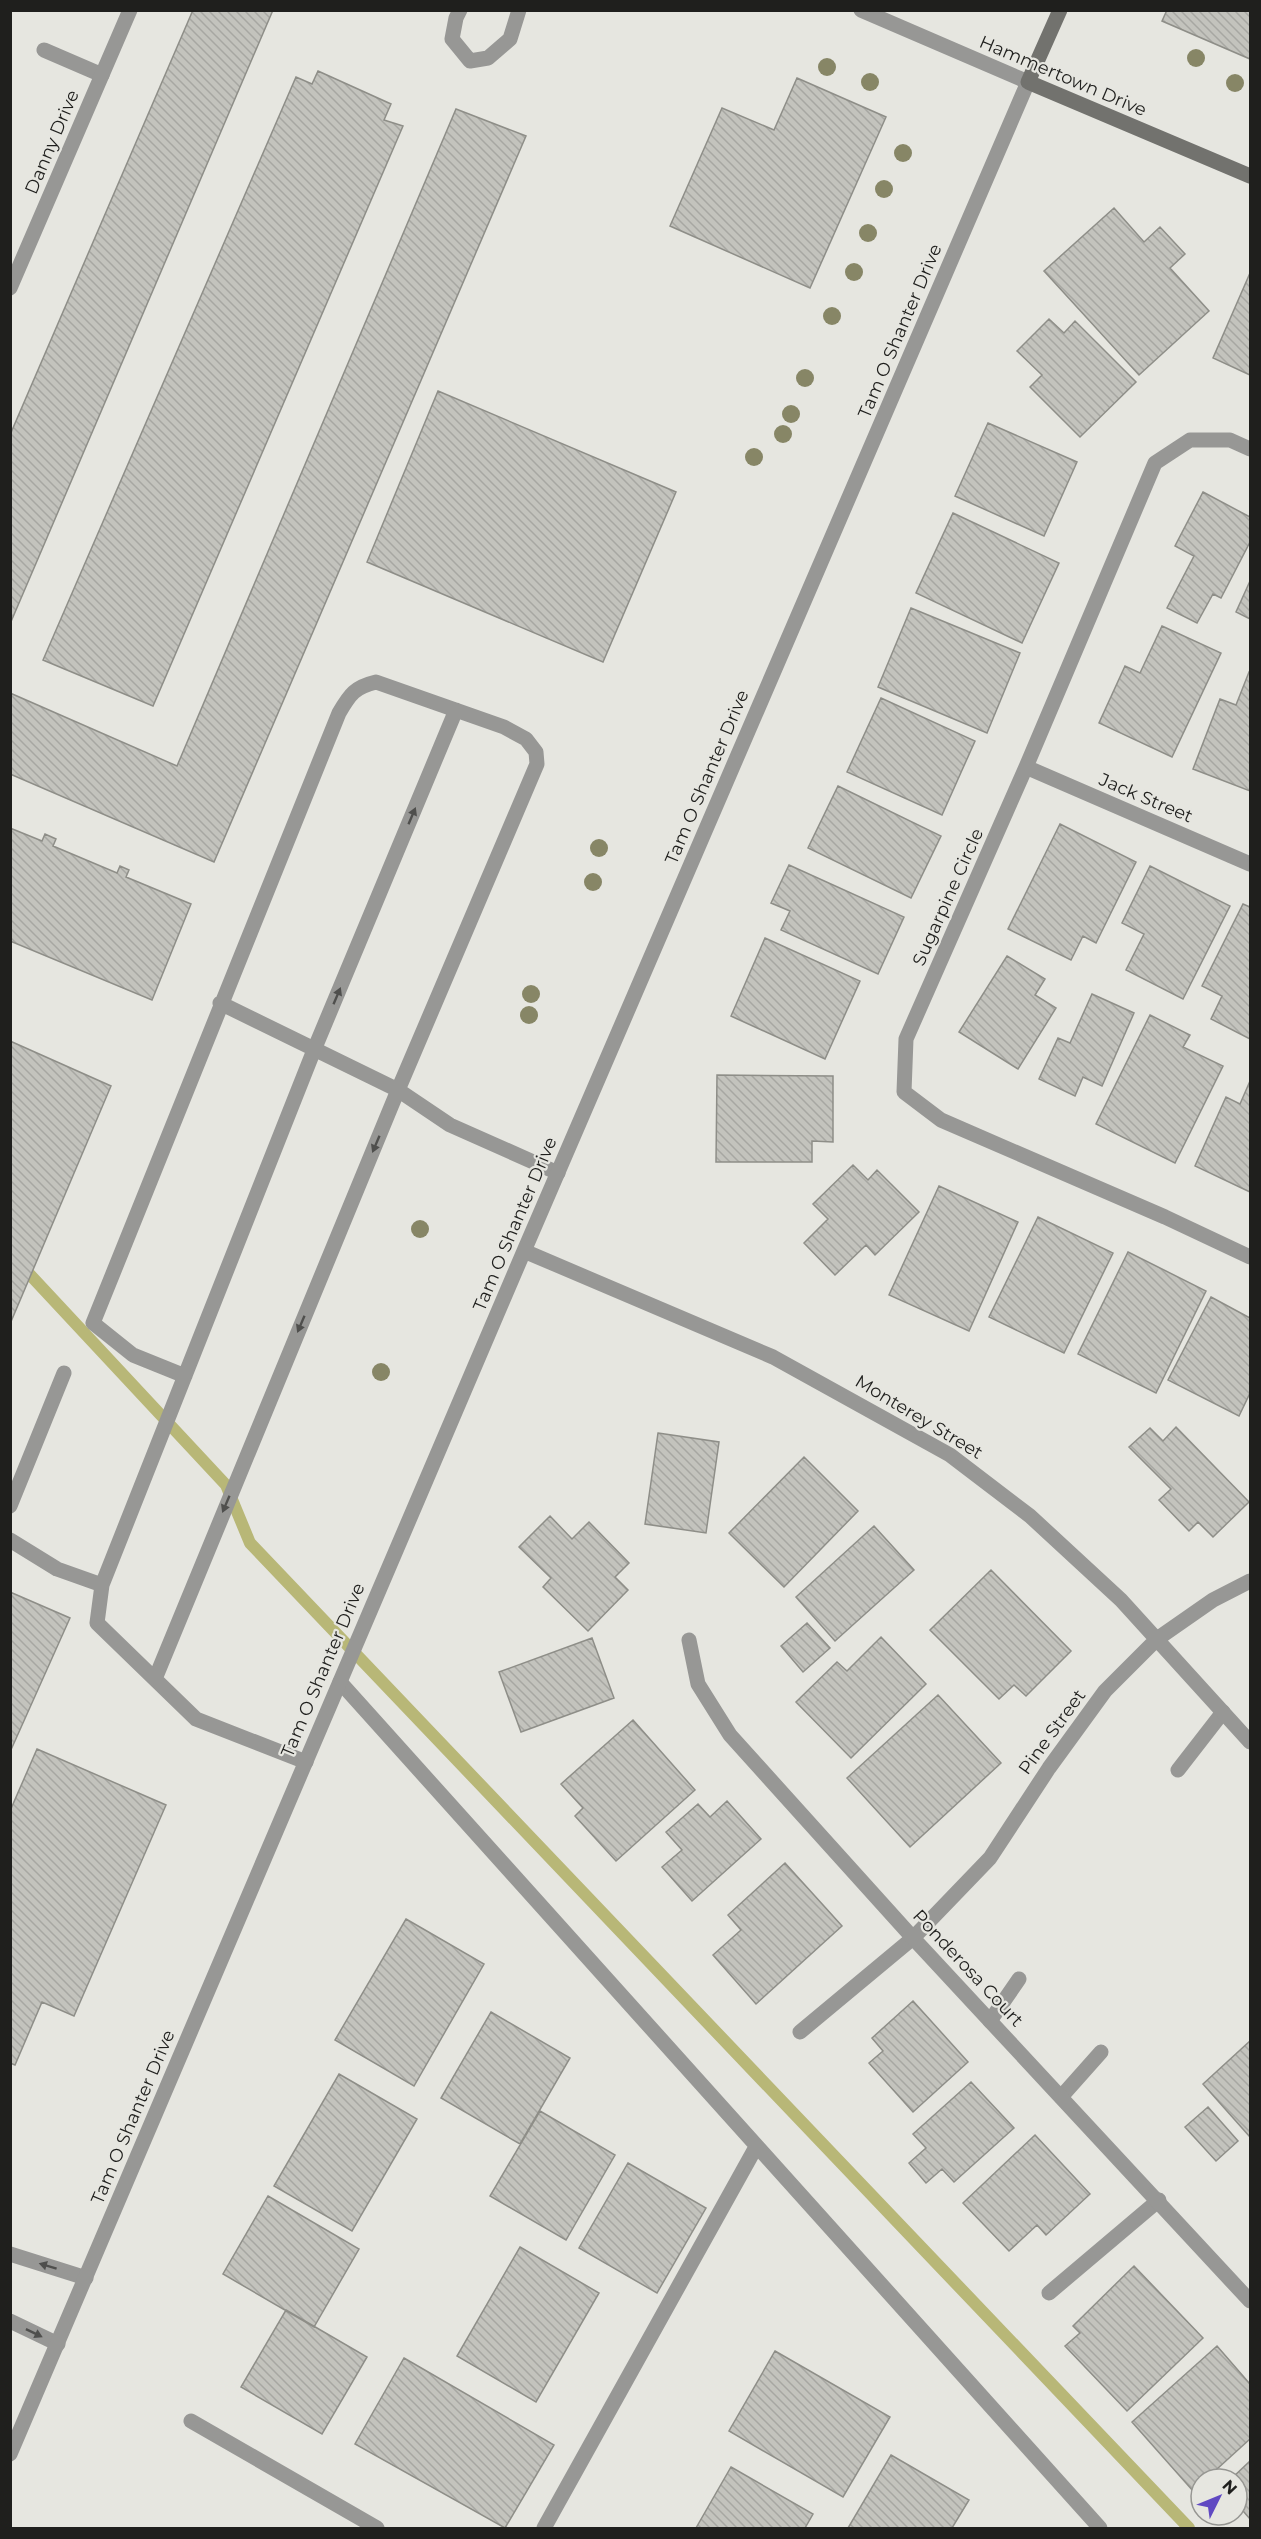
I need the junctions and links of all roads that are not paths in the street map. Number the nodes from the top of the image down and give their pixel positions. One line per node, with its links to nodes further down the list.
1 (130, 10): 7 (street, Danny Drive)
2 (460, 10): 3 (street)
3 (519, 10)
4 (861, 10): 8 (street, Hammertown Drive)
5 (1060, 10): 8 (street, Tam O Shanter Drive)
6 (44, 50): 7 (street)
7 (102, 75): 10 (street, Danny Drive)
8 (1028, 82): 9 (street, Hammertown Drive); 18 (street, Tam O Shanter Drive)
9 (1251, 176)
10 (10, 288)
11 (1251, 449): 13 (street, Sugarpine Circle)
12 (456, 710): 15 (street); 16 (street, one-way to 12); 17 (street)
13 (1026, 767): 14 (street, Jack Street); 20 (street, Sugarpine Circle)
14 (1251, 864)
15 (220, 1003): 16 (street); 22 (street)
16 (314, 1050): 17 (street); 22 (street)
17 (398, 1090): 18 (street); 29 (street, one-way to 29)
18 (558, 1173): 19 (street, Tam O Shanter Drive)
19 (524, 1251): 27 (street, Monterey Street); 30 (street, Tam O Shanter Drive)
20 (1251, 1257)
21 (64, 1372): 23 (street)
22 (185, 1376): 26 (street)
23 (10, 1506)
24 (10, 1540): 26 (street)
25 (1251, 1581): 27 (street, Pine Street)
26 (102, 1585): 29 (street)
27 (1157, 1639): 31 (street, Monterey Street); 35 (street, Pine Street)
28 (689, 1640): 35 (street, Ponderosa Court)
29 (155, 1679): 33 (street)
30 (340, 1682): 33 (street, Tam O Shanter Drive); 41 (street)
31 (1223, 1712): 32 (street, Monterey Street); 34 (street)
32 (1251, 1742)
33 (306, 1762): 44 (street, Tam O Shanter Drive)
34 (1178, 1770)
35 (913, 1938): 37 (street, Ponderosa Court); 38 (street, Pine Street)
36 (1019, 1979): 37 (street)
37 (990, 2021): 40 (street, Ponderosa Court)
38 (800, 2032)
39 (1101, 2052): 40 (street)
40 (1061, 2097): 42 (street, Ponderosa Court)
41 (756, 2147): 52 (street); 53 (street)
42 (1159, 2200): 45 (street); 46 (street, Ponderosa Court)
43 (10, 2254): 44 (street, one-way to 43)
44 (86, 2278): 48 (street, Tam O Shanter Drive)
45 (1049, 2293)
46 (1251, 2301)
47 (10, 2321): 48 (street, one-way to 48)
48 (57, 2344): 50 (street, Tam O Shanter Drive)
49 (191, 2421): 51 (street)
50 (10, 2454)
51 (376, 2529)
52 (544, 2529)
53 (1100, 2529)

